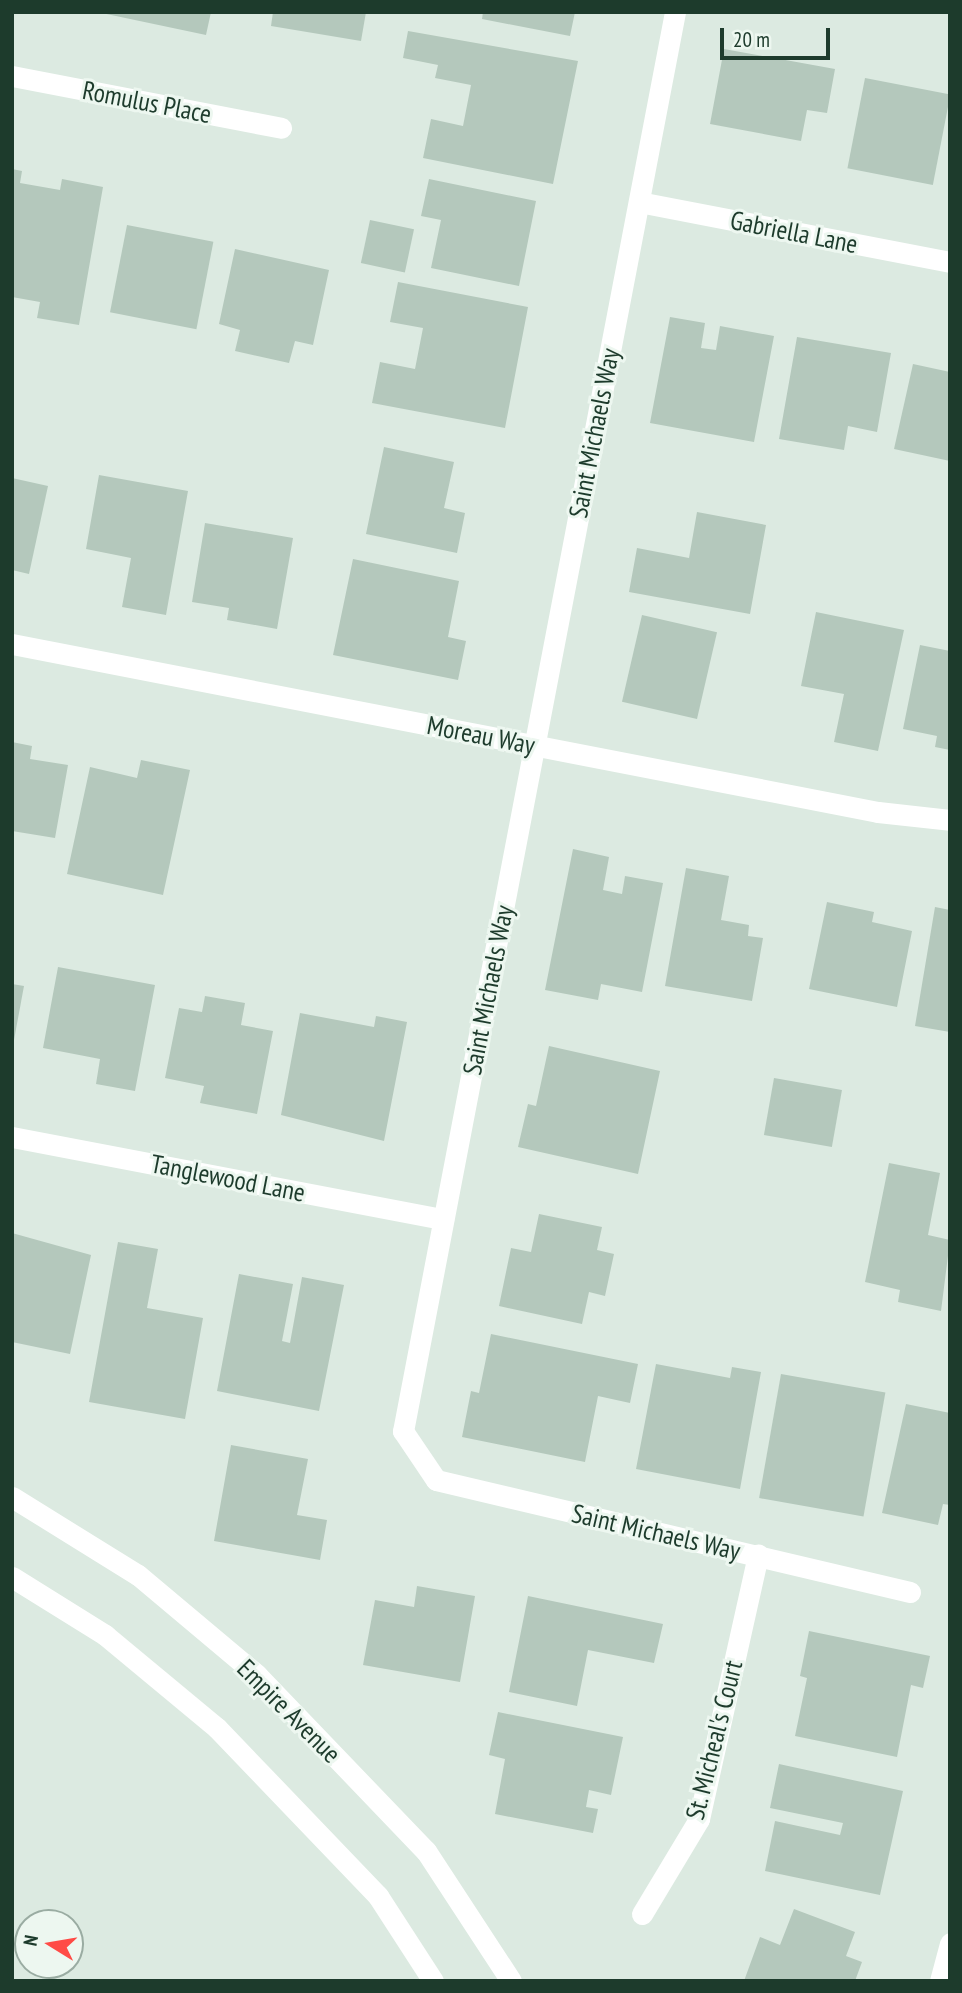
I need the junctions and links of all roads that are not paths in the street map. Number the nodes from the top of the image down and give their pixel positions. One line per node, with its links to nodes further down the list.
1 (675, 12): 4 (street, Saint Michaels Way)
2 (12, 76): 3 (street, Romulus Place)
3 (281, 128)
4 (639, 202): 5 (street, Gabriella Lane); 7 (street, Saint Michaels Way)
5 (950, 262)
6 (12, 644): 7 (street, Moreau Way)
7 (535, 745): 8 (street, Moreau Way); 10 (street, Saint Michaels Way)
8 (950, 820)
9 (12, 1137): 10 (street, Tanglewood Lane)
10 (443, 1219): 12 (street, Saint Michaels Way)
11 (12, 1497): 19 (street, Empire Avenue)
12 (758, 1555): 14 (street, Saint Michaels Way); 15 (street, St. Micheal's Court)
13 (12, 1577): 18 (street)
14 (910, 1592)
15 (642, 1914)
16 (950, 1943): 17 (street)
17 (945, 1972)
18 (433, 1981)
19 (511, 1981)

